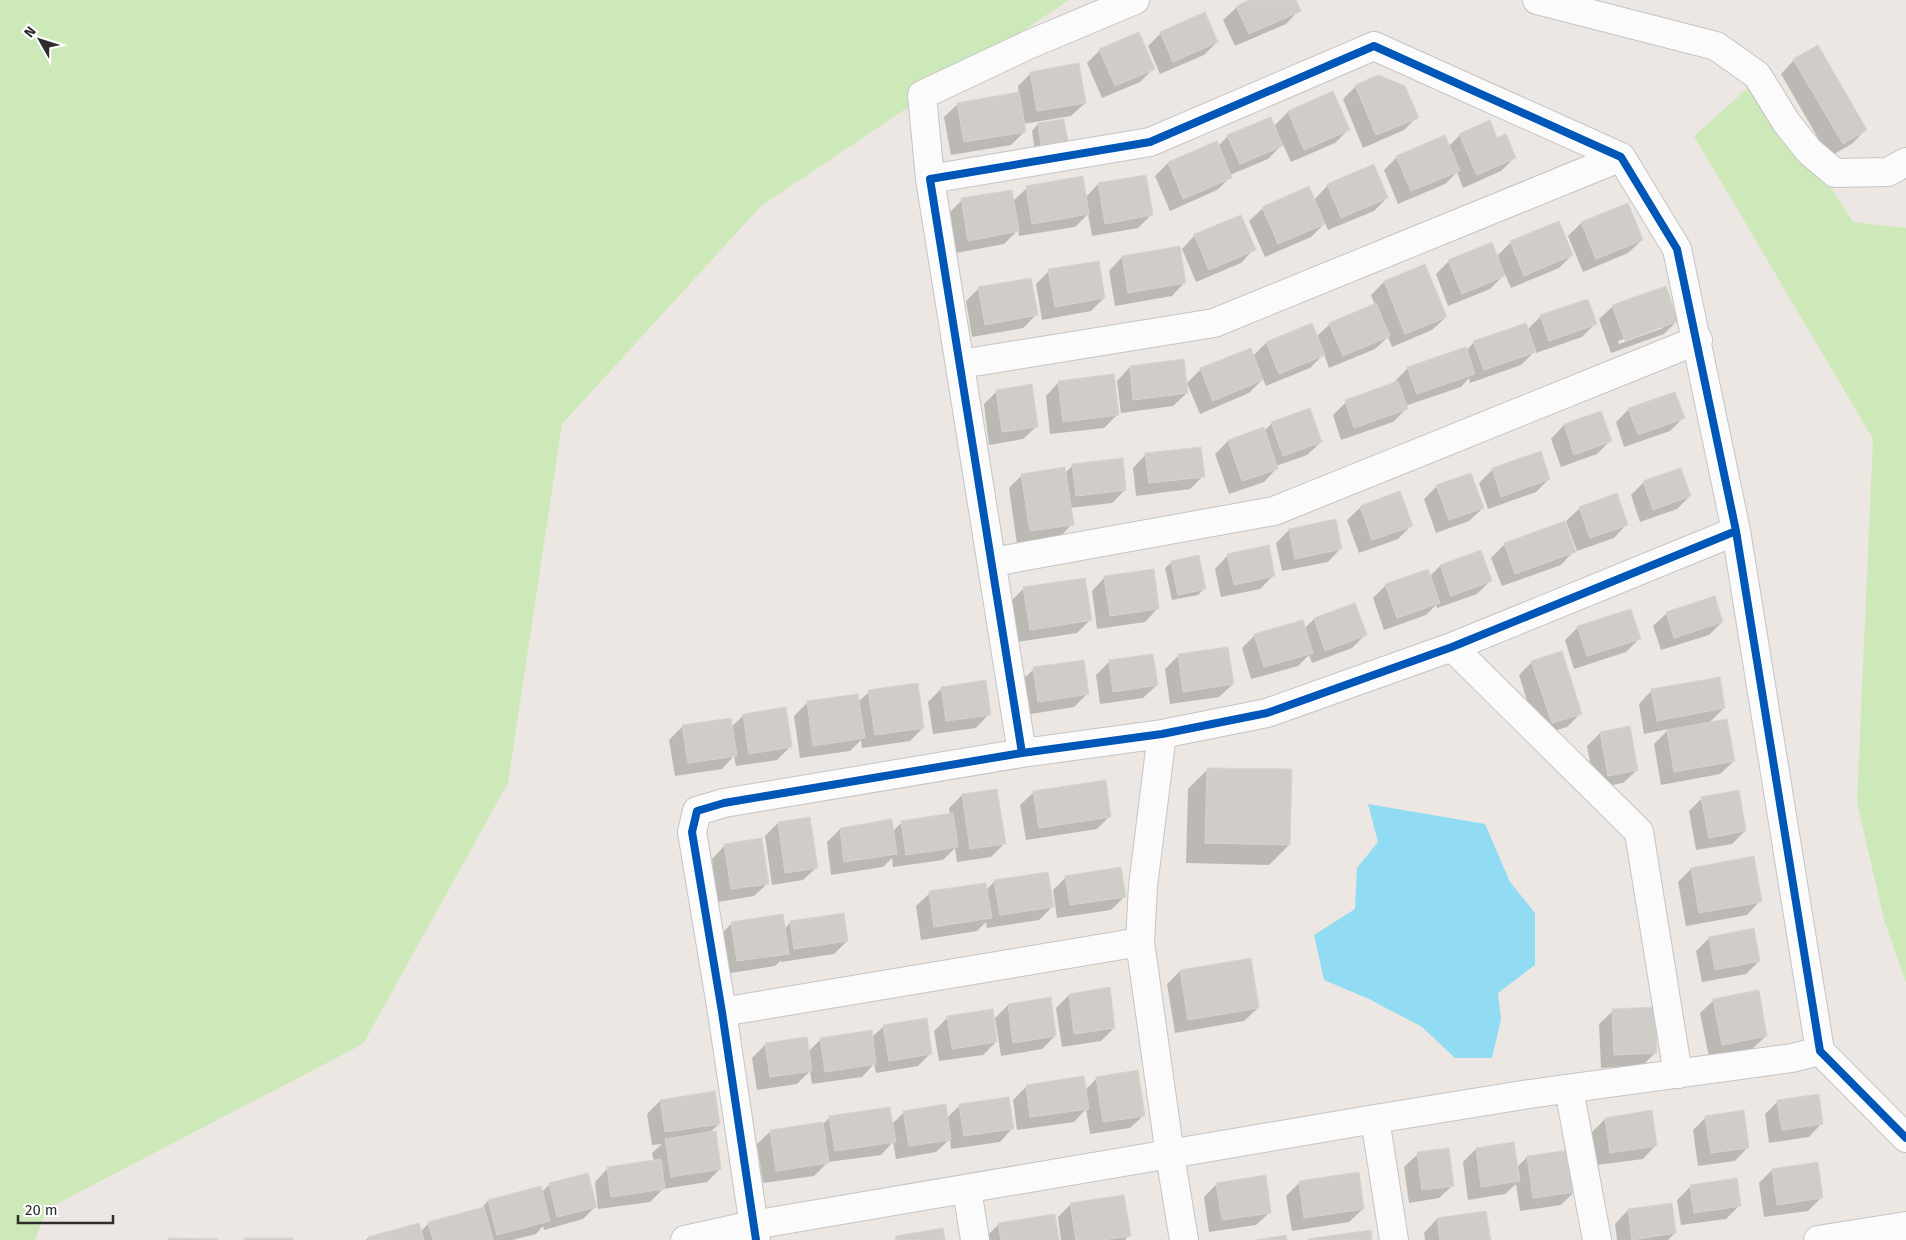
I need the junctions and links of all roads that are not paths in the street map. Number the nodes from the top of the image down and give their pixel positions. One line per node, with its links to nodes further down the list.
1 (1135, 0): 5 (street)
2 (1537, 0): 4 (street)
3 (1621, 157): 5 (street); 6 (street); 7 (street)
4 (1906, 162)
5 (930, 179): 7 (street)
6 (1698, 340): 8 (street); 9 (street)
7 (961, 364): 9 (street)
8 (1736, 531): 10 (street); 15 (street)
9 (993, 562): 12 (street)
10 (1452, 647): 11 (street); 16 (street)
11 (1162, 734): 12 (street); 13 (street)
12 (1022, 753): 14 (street)
13 (1140, 942): 14 (street); 20 (street)
14 (722, 1012): 23 (street)
15 (1820, 1051): 16 (street); 19 (street)
16 (1678, 1074): 17 (street)
17 (1569, 1089): 18 (street); 28 (street)
18 (1374, 1119): 20 (street); 27 (street)
19 (1906, 1138)
20 (1170, 1155): 21 (street); 26 (street)
21 (967, 1189): 23 (street); 25 (street)
22 (1906, 1226): 29 (street)
23 (754, 1233): 24 (street)
24 (685, 1240)
25 (975, 1240)
26 (1184, 1240)
27 (1394, 1240)
28 (1597, 1240)
29 (1818, 1240)

